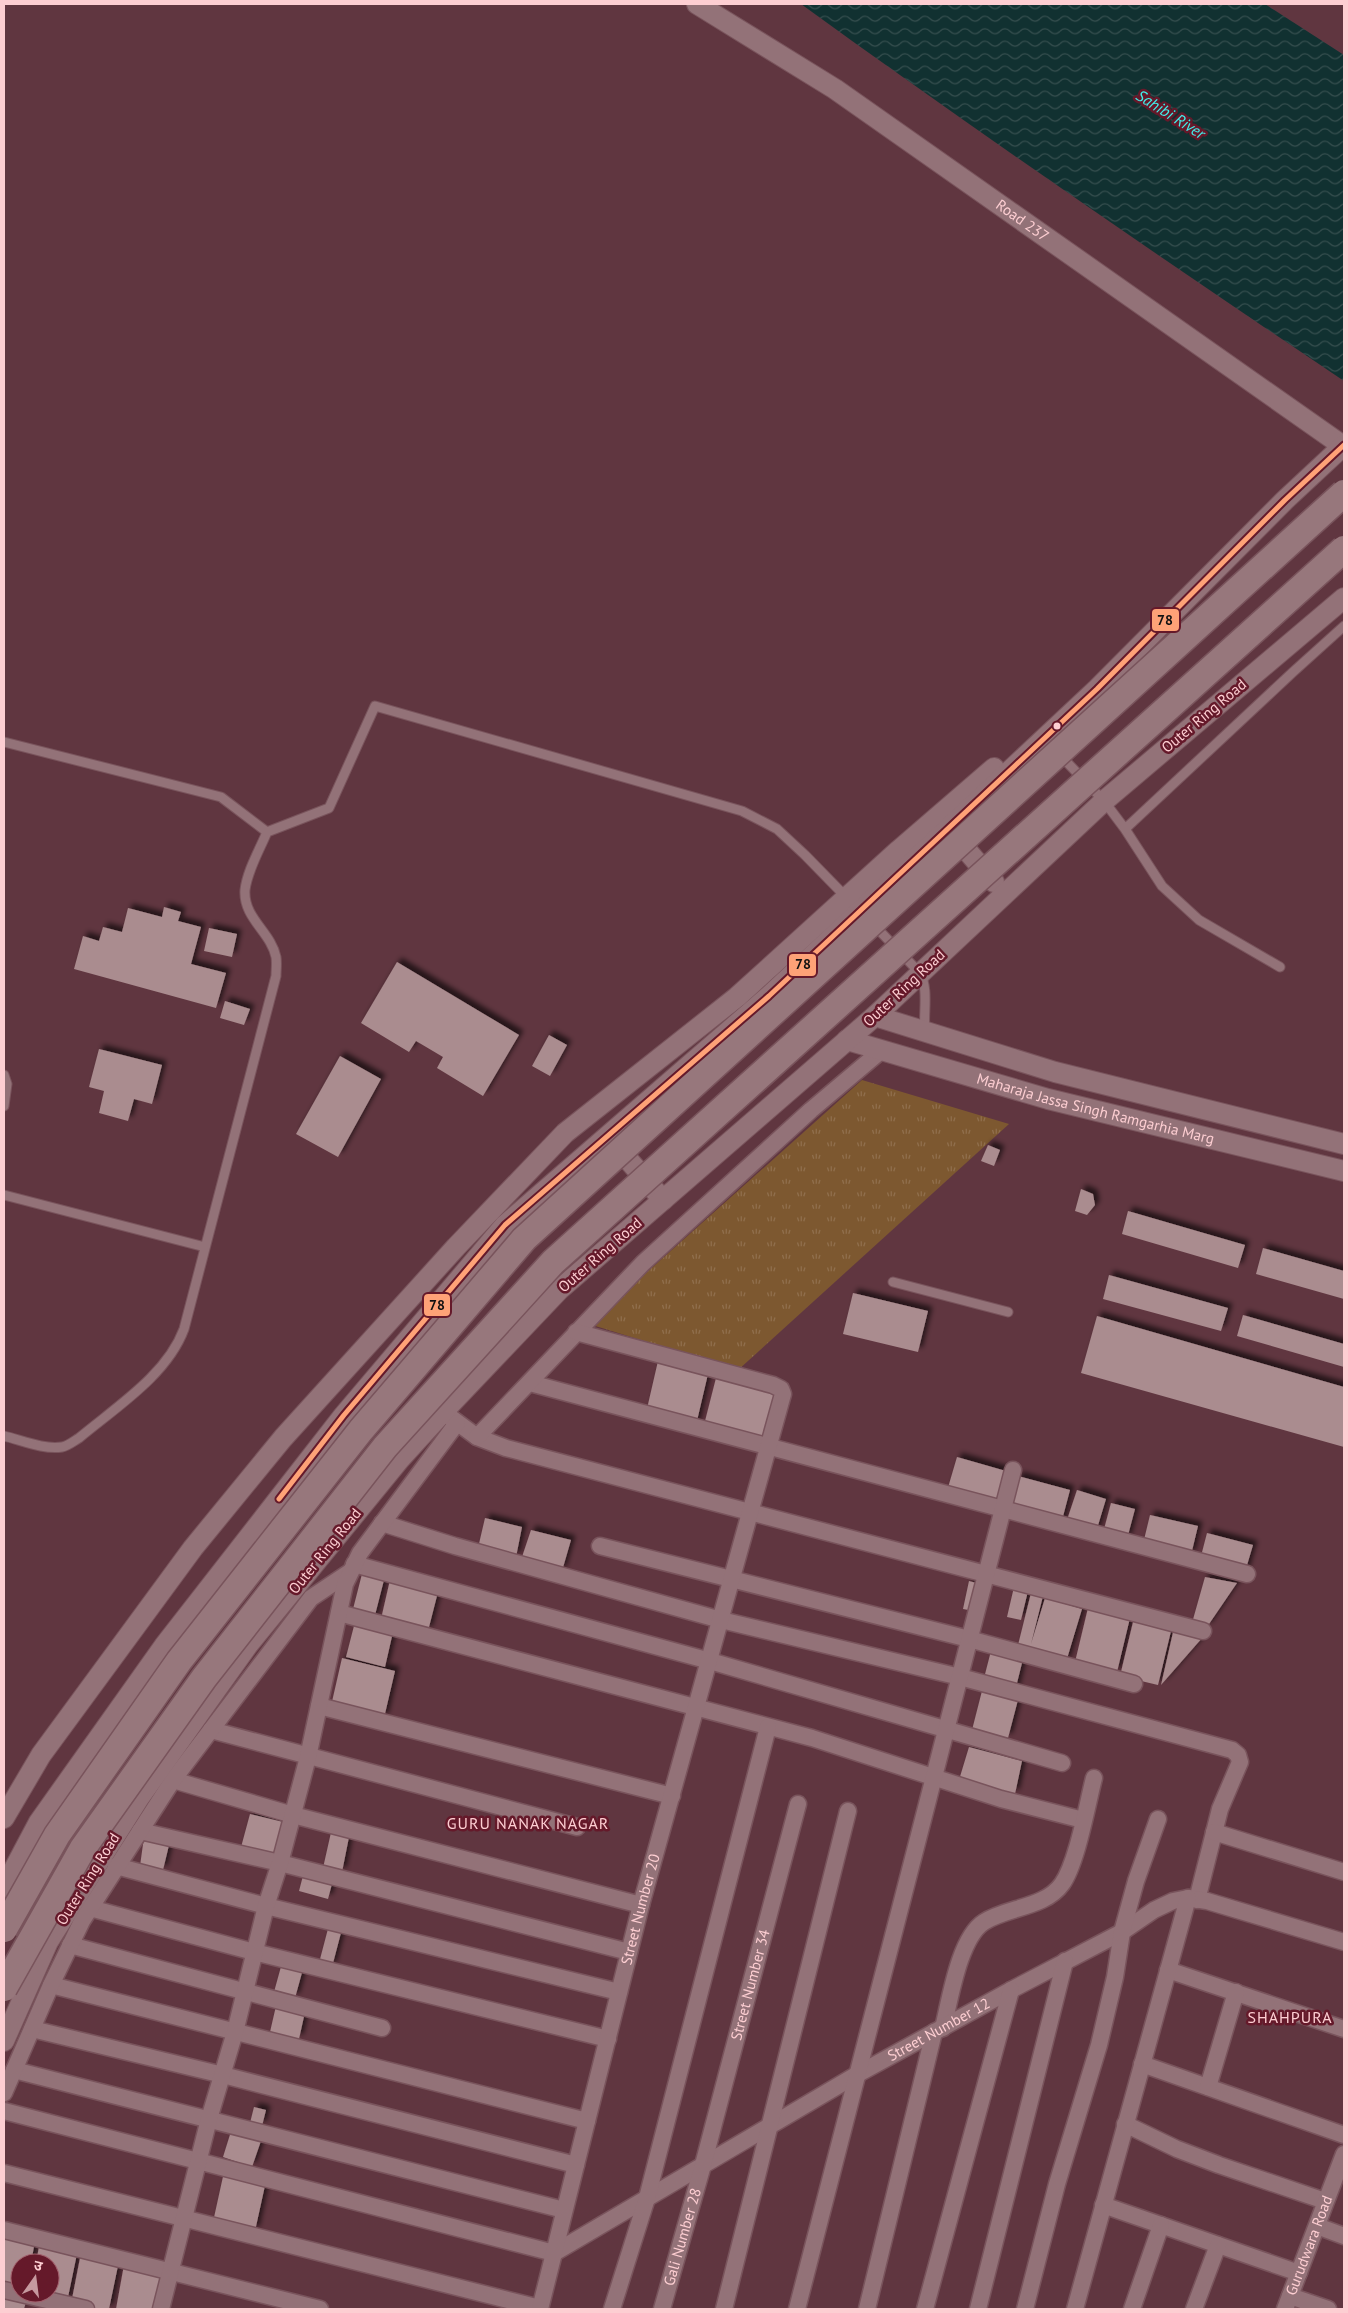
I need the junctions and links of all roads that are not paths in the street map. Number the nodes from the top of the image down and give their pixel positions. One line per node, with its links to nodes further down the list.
1 (697, 4): 2 (street, Road 237)
2 (1343, 446): 7 (street)
3 (1344, 493): 85 (main road, bridge)
4 (1344, 549): 94 (main road, Outer Ring Road, bridge)
5 (1344, 598): 10 (street, Outer Ring Road)
6 (1344, 626): 12 (lane)
7 (1097, 689): 8 (street); 15 (street)
8 (1045, 738): 10 (lane); 11 (street)
9 (4, 742): 13 (lane)
10 (1104, 801): 12 (lane); 14 (street, Outer Ring Road)
11 (948, 829): 14 (street); 16 (street)
12 (1125, 829): 17 (lane)
13 (267, 832): 15 (lane); 32 (lane)
14 (1004, 894): 18 (street, Outer Ring Road)
15 (846, 898): 16 (lane); 71 (street)
16 (860, 912): 18 (lane); 27 (street)
17 (1280, 966)
18 (920, 973): 19 (street, Outer Ring Road); 20 (lane)
19 (875, 1016): 20 (street, Maharaja Jassa Singh Ramgarhia Marg); 21 (street, Outer Ring Road)
20 (925, 1031): 23 (street, Maharaja Jassa Singh Ramgarhia Marg)
21 (847, 1040): 22 (street, Maharaja Jassa Singh Ramgarhia Marg); 31 (street, Outer Ring Road)
22 (882, 1050): 25 (street, Maharaja Jassa Singh Ramgarhia Marg); 35 (street)
23 (1055, 1072): 25 (street); 28 (street, Maharaja Jassa Singh Ramgarhia Marg)
24 (4, 1075): 26 (lane)
25 (1048, 1099): 29 (street, Maharaja Jassa Singh Ramgarhia Marg)
26 (4, 1106)
27 (608, 1136): 31 (street); 80 (street)
28 (1344, 1144)
29 (1344, 1171)
30 (4, 1195): 32 (lane)
31 (663, 1200): 37 (street, Outer Ring Road)
32 (205, 1247): 38 (lane)
33 (893, 1282): 34 (lane)
34 (1008, 1312)
35 (576, 1332): 36 (street); 40 (street, Street Number 20)
36 (530, 1383): 39 (street); 40 (street)
37 (450, 1418): 39 (street); 44 (street); 105 (street, Outer Ring Road)
38 (4, 1436)
39 (477, 1437): 43 (street)
40 (768, 1448): 42 (street); 43 (street, Street Number 20)
41 (1013, 1470): 42 (street)
42 (1003, 1509): 47 (street); 48 (street)
43 (751, 1512): 48 (street); 49 (street, Street Number 20)
44 (382, 1523): 46 (street); 51 (street)
45 (600, 1546): 49 (street)
46 (352, 1568): 50 (street); 54 (street); 60 (street)
47 (1248, 1574)
48 (985, 1575): 52 (street); 53 (street)
49 (732, 1579): 51 (street, Street Number 20); 53 (street)
50 (339, 1613): 57 (street); 58 (street)
51 (721, 1620): 54 (street, Street Number 20); 55 (street)
52 (1203, 1631)
53 (970, 1639): 55 (street); 56 (street)
54 (710, 1662): 58 (street, Street Number 20); 61 (street)
55 (960, 1677): 61 (street); 76 (street)
56 (1134, 1684)
57 (319, 1706): 62 (street); 67 (street)
58 (697, 1708): 59 (street); 67 (street, Street Number 20)
59 (768, 1727): 64 (street); 123 (street)
60 (211, 1730): 62 (street); 66 (street)
61 (946, 1731): 63 (street); 64 (street)
62 (308, 1757): 70 (street); 74 (street)
63 (1062, 1763)
64 (933, 1778): 72 (street); 108 (street)
65 (1094, 1778): 72 (street)
66 (173, 1780): 70 (street); 75 (street)
67 (672, 1796): 82 (street, Street Number 20)
68 (798, 1804): 121 (street, Street Number 34)
69 (848, 1811): 116 (street)
70 (293, 1815): 77 (street); 82 (street)
71 (4, 1818)
72 (1083, 1820): 102 (street)
73 (1158, 1820): 86 (street)
74 (577, 1827)
75 (140, 1831): 77 (street); 78 (street)
76 (1214, 1832): 79 (street); 81 (street)
77 (280, 1863): 83 (street); 90 (street)
78 (116, 1866): 83 (street); 84 (street)
79 (1344, 1872)
80 (4, 1888)
81 (1193, 1899): 86 (street, Street Number 12); 87 (street); 92 (street)
82 (641, 1905): 90 (street, Street Number 20)
83 (266, 1906): 89 (street); 97 (street)
84 (90, 1908): 88 (street); 89 (street)
85 (4, 1929)
86 (1122, 1932): 91 (street, Street Number 12); 149 (street)
87 (1344, 1942)
88 (70, 1945): 93 (street); 96 (street)
89 (254, 1952): 96 (street); 104 (street)
90 (630, 1952): 97 (street, Street Number 20)
91 (1065, 1961): 95 (street, Street Number 12); 148 (street)
92 (1168, 1970): 98 (street); 106 (street)
93 (51, 1985): 100 (street); 103 (street)
94 (4, 1988)
95 (1011, 1990): 102 (street, Street Number 12); 147 (street)
96 (244, 1992): 99 (street); 103 (street)
97 (619, 1992): 104 (street, Street Number 20)
98 (1236, 1992): 101 (street); 110 (street)
99 (382, 2028)
100 (32, 2029): 107 (street); 109 (street)
101 (1344, 2029)
102 (938, 2030): 108 (street, Street Number 12); 146 (street)
103 (235, 2032): 109 (street); 114 (street)
104 (608, 2039): 114 (street, Street Number 20)
105 (4, 2041)
106 (1142, 2064): 110 (street); 115 (street)
107 (14, 2070): 111 (street); 113 (street)
108 (858, 2074): 116 (street, Street Number 12); 145 (street)
109 (223, 2075): 113 (street); 120 (street)
110 (1208, 2087): 117 (street)
111 (4, 2093)
112 (4, 2111): 119 (street)
113 (209, 2119): 119 (street); 126 (street)
114 (587, 2121): 120 (street, Street Number 20)
115 (1125, 2124): 124 (street); 125 (street)
116 (771, 2125): 121 (street, Street Number 12); 144 (street)
117 (1344, 2135)
118 (1344, 2154): 124 (street, Gurudwara Road)
119 (199, 2161): 127 (street); 133 (street)
120 (576, 2165): 126 (street, Street Number 20)
121 (703, 2165): 123 (street, Street Number 12); 143 (street, Gali Number 28)
122 (4, 2172): 127 (street)
123 (647, 2198): 133 (street, Street Number 12); 142 (street)
124 (1325, 2201): 129 (street, Gurudwara Road)
125 (1103, 2205): 128 (street); 150 (street)
126 (564, 2210): 133 (street, Street Number 20)
127 (186, 2218): 134 (street); 141 (street)
128 (1161, 2225): 132 (street); 151 (street)
129 (1317, 2226): 131 (street); 135 (street, Gurudwara Road)
130 (4, 2230): 134 (street)
131 (1344, 2236)
132 (1218, 2245): 135 (street); 152 (street)
133 (554, 2252): 141 (street, Street Number 20)
134 (172, 2272): 139 (street); 140 (street)
135 (1299, 2273): 137 (street, Gurudwara Road)
136 (4, 2290): 138 (street)
137 (1287, 2302): 153 (street)
138 (86, 2309)
139 (162, 2309)
140 (320, 2309)
141 (540, 2309)
142 (612, 2309)
143 (662, 2309)
144 (724, 2309)
145 (797, 2309)
146 (867, 2309)
147 (926, 2309)
148 (978, 2309)
149 (1025, 2309)
150 (1075, 2309)
151 (1132, 2309)
152 (1194, 2309)
153 (1328, 2309)

